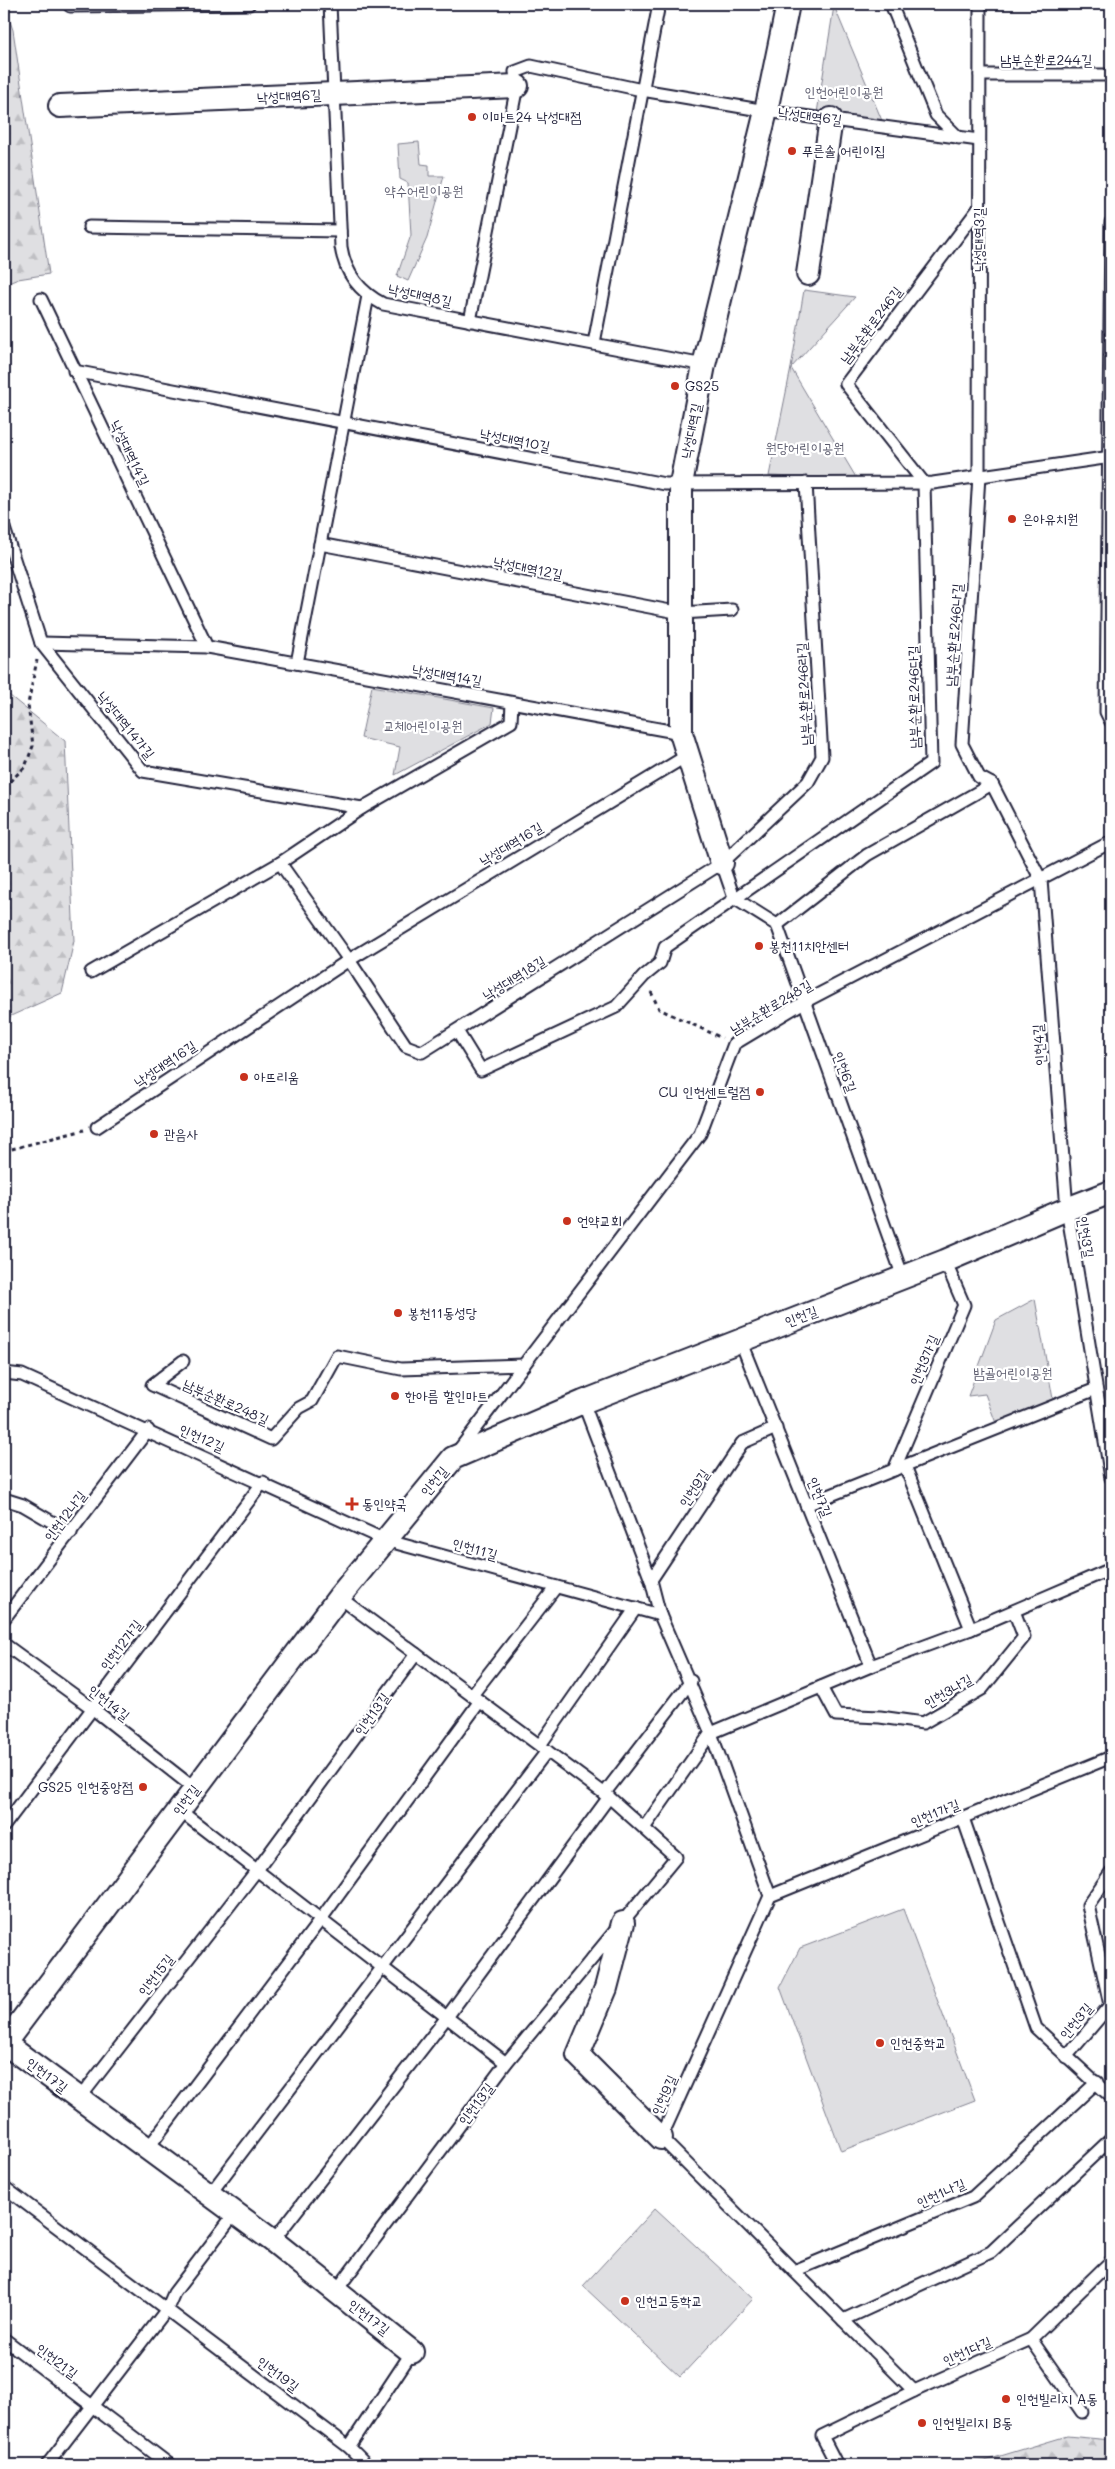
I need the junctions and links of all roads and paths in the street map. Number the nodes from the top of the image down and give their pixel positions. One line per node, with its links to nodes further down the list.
1 (248, 4): 7 (lane)
2 (330, 4): 12 (lane, 낙성대역8길)
3 (659, 4): 11 (lane)
4 (788, 4): 14 (street, 낙성대역길)
5 (891, 4): 16 (lane)
6 (980, 4): 8 (lane, 낙성대역3길)
7 (70, 6)
8 (980, 75): 9 (lane, 남부순환로244길); 17 (lane, 낙성대역3길)
9 (1111, 76)
10 (517, 86): 11 (lane, 낙성대역6길); 12 (street, 낙성대역6길); 25 (lane, 낙성대역6길)
11 (642, 90): 14 (lane, 낙성대역6길); 26 (lane)
12 (334, 94): 13 (street, 낙성대역6길); 21 (lane, 낙성대역8길)
13 (60, 106)
14 (766, 111): 15 (lane, 낙성대역6길); 27 (street, 낙성대역길)
15 (832, 119): 16 (lane, 낙성대역6길); 22 (street)
16 (959, 138): 17 (lane, 낙성대역6길)
17 (979, 140): 18 (lane, 낙성대역3길)
18 (979, 208): 31 (lane, 낙성대역3길); 33 (lane, 남부순환로246길)
19 (1111, 222): 30 (lane)
20 (89, 227): 21 (lane)
21 (340, 231): 23 (lane, 낙성대역8길)
22 (808, 274)
23 (368, 296): 25 (lane, 낙성대역8길); 29 (lane)
24 (41, 299): 28 (lane, 낙성대역14길)
25 (470, 321): 26 (lane, 낙성대역8길)
26 (594, 343): 27 (lane, 낙성대역8길)
27 (704, 365): 34 (street, 낙성대역길)
28 (74, 371): 29 (lane, 낙성대역10길); 40 (lane, 낙성대역14길)
29 (343, 422): 34 (lane, 낙성대역10길); 36 (lane)
30 (1111, 457): 31 (lane); 43 (lane)
31 (979, 476): 33 (lane); 46 (lane, 남부순환로246나길)
32 (806, 483): 33 (lane); 34 (lane); 51 (lane, 남부순환로246라길)
33 (924, 483): 53 (lane, 남부순환로246다길)
34 (681, 484): 38 (street, 낙성대역길)
35 (4, 528): 39 (lane, 낙성대역14가길)
36 (320, 544): 38 (lane, 낙성대역12길); 41 (lane)
37 (732, 610): 38 (lane, 낙성대역12길)
38 (681, 613): 44 (street, 낙성대역길)
39 (40, 643): 40 (lane, 낙성대역14길); 47 (path); 48 (lane, 낙성대역14가길)
40 (207, 647): 41 (lane, 낙성대역14길)
41 (297, 663): 42 (lane, 낙성대역14길)
42 (512, 702): 44 (lane, 낙성대역14길); 48 (lane)
43 (1111, 722)
44 (681, 733): 45 (street, 낙성대역길)
45 (688, 755): 51 (street, 낙성대역길); 55 (lane, 낙성대역16길)
46 (992, 784): 52 (lane, 남부순환로246나길); 54 (lane)
47 (4, 787)
48 (362, 808): 50 (lane)
49 (1111, 842): 52 (lane, 남부순환로248길)
50 (280, 863): 55 (lane); 56 (lane)
51 (722, 863): 53 (lane); 59 (lane, 낙성대역18길)
52 (1041, 880): 58 (lane, 남부순환로248길); 64 (lane, 인헌4길)
53 (734, 898): 54 (lane); 57 (lane)
54 (777, 925): 58 (lane, 인헌6길)
55 (349, 960): 59 (lane, 낙성대역18길); 61 (lane, 낙성대역16길)
56 (91, 972)
57 (644, 976): 59 (lane); 60 (path)
58 (804, 1002): 60 (lane, 남부순환로248길); 66 (lane, 인헌6길)
59 (457, 1031)
60 (734, 1044): 69 (lane, 남부순환로248길)
61 (97, 1127): 62 (path)
62 (4, 1151)
63 (1111, 1192): 64 (street, 인헌길)
64 (1067, 1209): 65 (street, 인헌길); 71 (lane, 인헌3길)
65 (945, 1261): 66 (street, 인헌길); 77 (lane, 인헌3가길)
66 (903, 1277): 67 (street, 인헌길)
67 (740, 1340): 72 (street, 인헌길); 73 (lane, 인헌7길)
68 (183, 1361): 69 (lane, 남부순환로248길)
69 (524, 1365): 75 (lane, 남부순환로248길)
70 (4, 1373): 74 (lane, 인헌12길)
71 (1096, 1389): 76 (lane); 78 (lane, 인헌3길)
72 (583, 1402): 75 (street, 인헌길); 85 (lane)
73 (776, 1428): 81 (lane, 인헌7길); 85 (lane, 인헌9길)
74 (148, 1430): 79 (lane, 인헌12길); 82 (lane, 인헌12나길)
75 (453, 1458): 83 (street, 인헌길)
76 (906, 1466): 77 (lane); 92 (lane)
77 (894, 1470): 81 (lane)
78 (1111, 1478)
79 (263, 1482): 83 (lane, 인헌12길); 99 (lane, 인헌12가길)
80 (4, 1499): 82 (lane)
81 (806, 1505): 95 (lane, 인헌7길)
82 (71, 1533): 91 (lane, 인헌12나길)
83 (386, 1540): 86 (lane, 인헌11길); 87 (street, 인헌길)
84 (1111, 1569): 89 (lane)
85 (651, 1580): 90 (lane)
86 (556, 1587): 88 (lane, 인헌11길); 98 (lane)
87 (339, 1597): 94 (lane, 인헌13길); 103 (street, 인헌길)
88 (636, 1608): 90 (lane, 인헌11길); 101 (lane)
89 (1014, 1611): 92 (lane); 97 (lane, 인헌3나길)
90 (660, 1615): 96 (lane)
91 (4, 1619)
92 (971, 1628): 95 (lane)
93 (4, 1644): 99 (lane, 인헌14길)
94 (416, 1654): 98 (lane, 인헌13길); 109 (lane, 인헌13길)
95 (871, 1666): 97 (lane)
96 (691, 1681): 100 (lane); 104 (lane)
97 (821, 1687): 100 (lane)
98 (476, 1698): 101 (lane, 인헌13길); 112 (lane)
99 (92, 1708): 103 (lane, 인헌14길); 107 (lane, 인헌12가길)
100 (711, 1732): 108 (lane); 111 (lane)
101 (543, 1748): 104 (lane, 인헌13길); 114 (lane)
102 (1111, 1757): 106 (lane, 인헌1가길)
103 (195, 1789): 105 (street, 인헌길)
104 (607, 1795): 108 (lane, 인헌13길); 116 (lane)
105 (179, 1810): 109 (lane); 117 (street, 인헌길)
106 (963, 1818): 111 (lane, 인헌1가길); 118 (lane)
107 (4, 1826)
108 (644, 1828): 113 (lane, 인헌13길)
109 (258, 1870): 112 (lane); 122 (lane, 인헌15길)
110 (1111, 1872): 115 (lane, 인헌3길)
111 (770, 1896): 123 (lane, 인헌9길)
112 (321, 1919): 114 (lane); 125 (lane)
113 (623, 1923): 119 (lane, 인헌13길); 123 (street, 인헌13길)
114 (383, 1968): 116 (lane); 127 (lane)
115 (1111, 2004): 118 (lane, 인헌3길)
116 (447, 2017): 119 (lane); 129 (lane)
117 (4, 2044): 122 (street, 인헌17길)
118 (1066, 2057): 120 (lane)
119 (506, 2063): 132 (lane, 인헌13길)
120 (1097, 2082): 121 (lane); 131 (lane, 인헌1나길)
121 (1111, 2097)
122 (78, 2099): 125 (street, 인헌17길)
123 (660, 2138): 131 (lane)
124 (1111, 2138): 134 (lane)
125 (148, 2148): 127 (street, 인헌17길)
126 (4, 2187): 133 (lane, 인헌19길)
127 (210, 2194): 128 (street, 인헌17길)
128 (235, 2213): 129 (street, 인헌17길); 133 (lane)
129 (273, 2241): 132 (street, 인헌17길)
130 (1110, 2265): 136 (lane, 인헌1다길)
131 (794, 2271): 134 (lane)
132 (336, 2291): 137 (street, 인헌17길)
133 (168, 2309): 139 (lane); 141 (lane, 인헌19길)
134 (843, 2320): 138 (lane)
135 (4, 2339): 139 (lane, 인헌21길)
136 (1031, 2339): 138 (lane, 인헌1다길); 140 (lane)
137 (412, 2352): 141 (lane, 인헌17길)
138 (914, 2391): 145 (lane, 인헌1다길)
139 (92, 2406): 142 (lane); 143 (lane, 인헌21길)
140 (1082, 2412)
141 (349, 2447): 144 (lane, 인헌19길)
142 (47, 2465)
143 (170, 2465)
144 (368, 2465)
145 (837, 2465)

